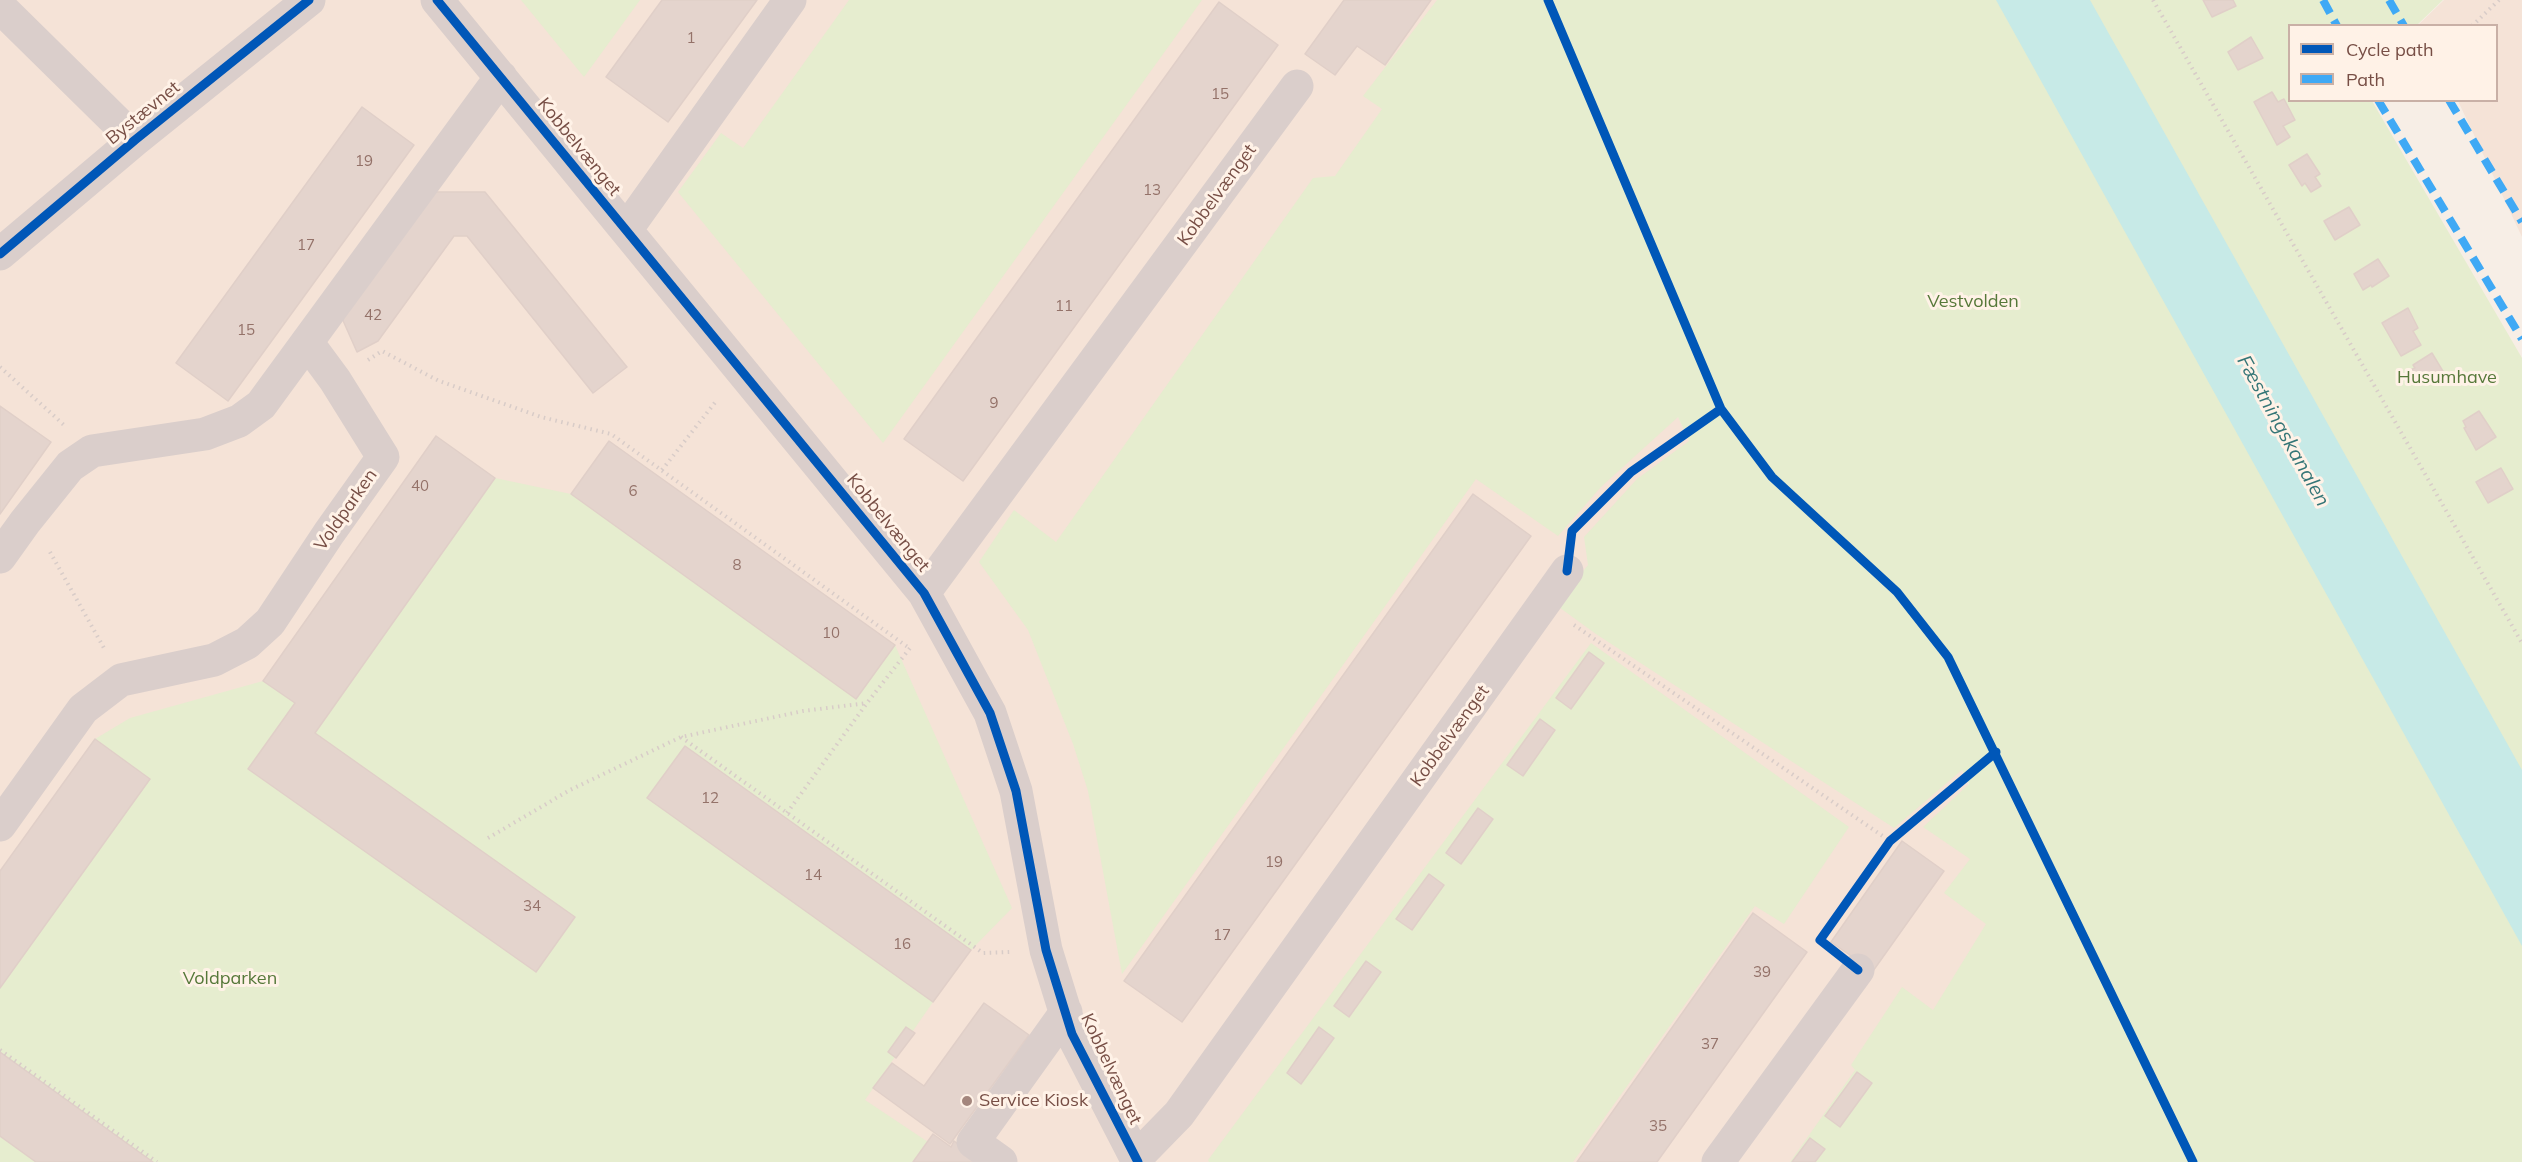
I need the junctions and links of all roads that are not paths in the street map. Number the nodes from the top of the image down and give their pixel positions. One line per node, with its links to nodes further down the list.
1 (309, 0): 7 (street, Bystævnet)
2 (437, 0): 5 (street, Kobbelvænget)
3 (790, 0): 8 (street, Kobbelvænget)
4 (6, 10): 7 (street)
5 (501, 77): 8 (street, Kobbelvænget); 10 (street)
6 (1298, 86): 13 (street, Kobbelvænget)
7 (135, 140): 9 (street, Bystævnet)
8 (626, 230): 13 (street, Kobbelvænget)
9 (0, 254)
10 (307, 342): 11 (street); 14 (street, Voldparken)
11 (0, 557)
12 (1568, 571): 17 (street, Kobbelvænget)
13 (930, 604): 16 (street, Kobbelvænget)
14 (0, 825)
15 (1858, 970): 19 (street)
16 (1066, 1012): 17 (street, Kobbelvænget); 18 (street)
17 (1137, 1160)
18 (1001, 1162)
19 (1718, 1162)

